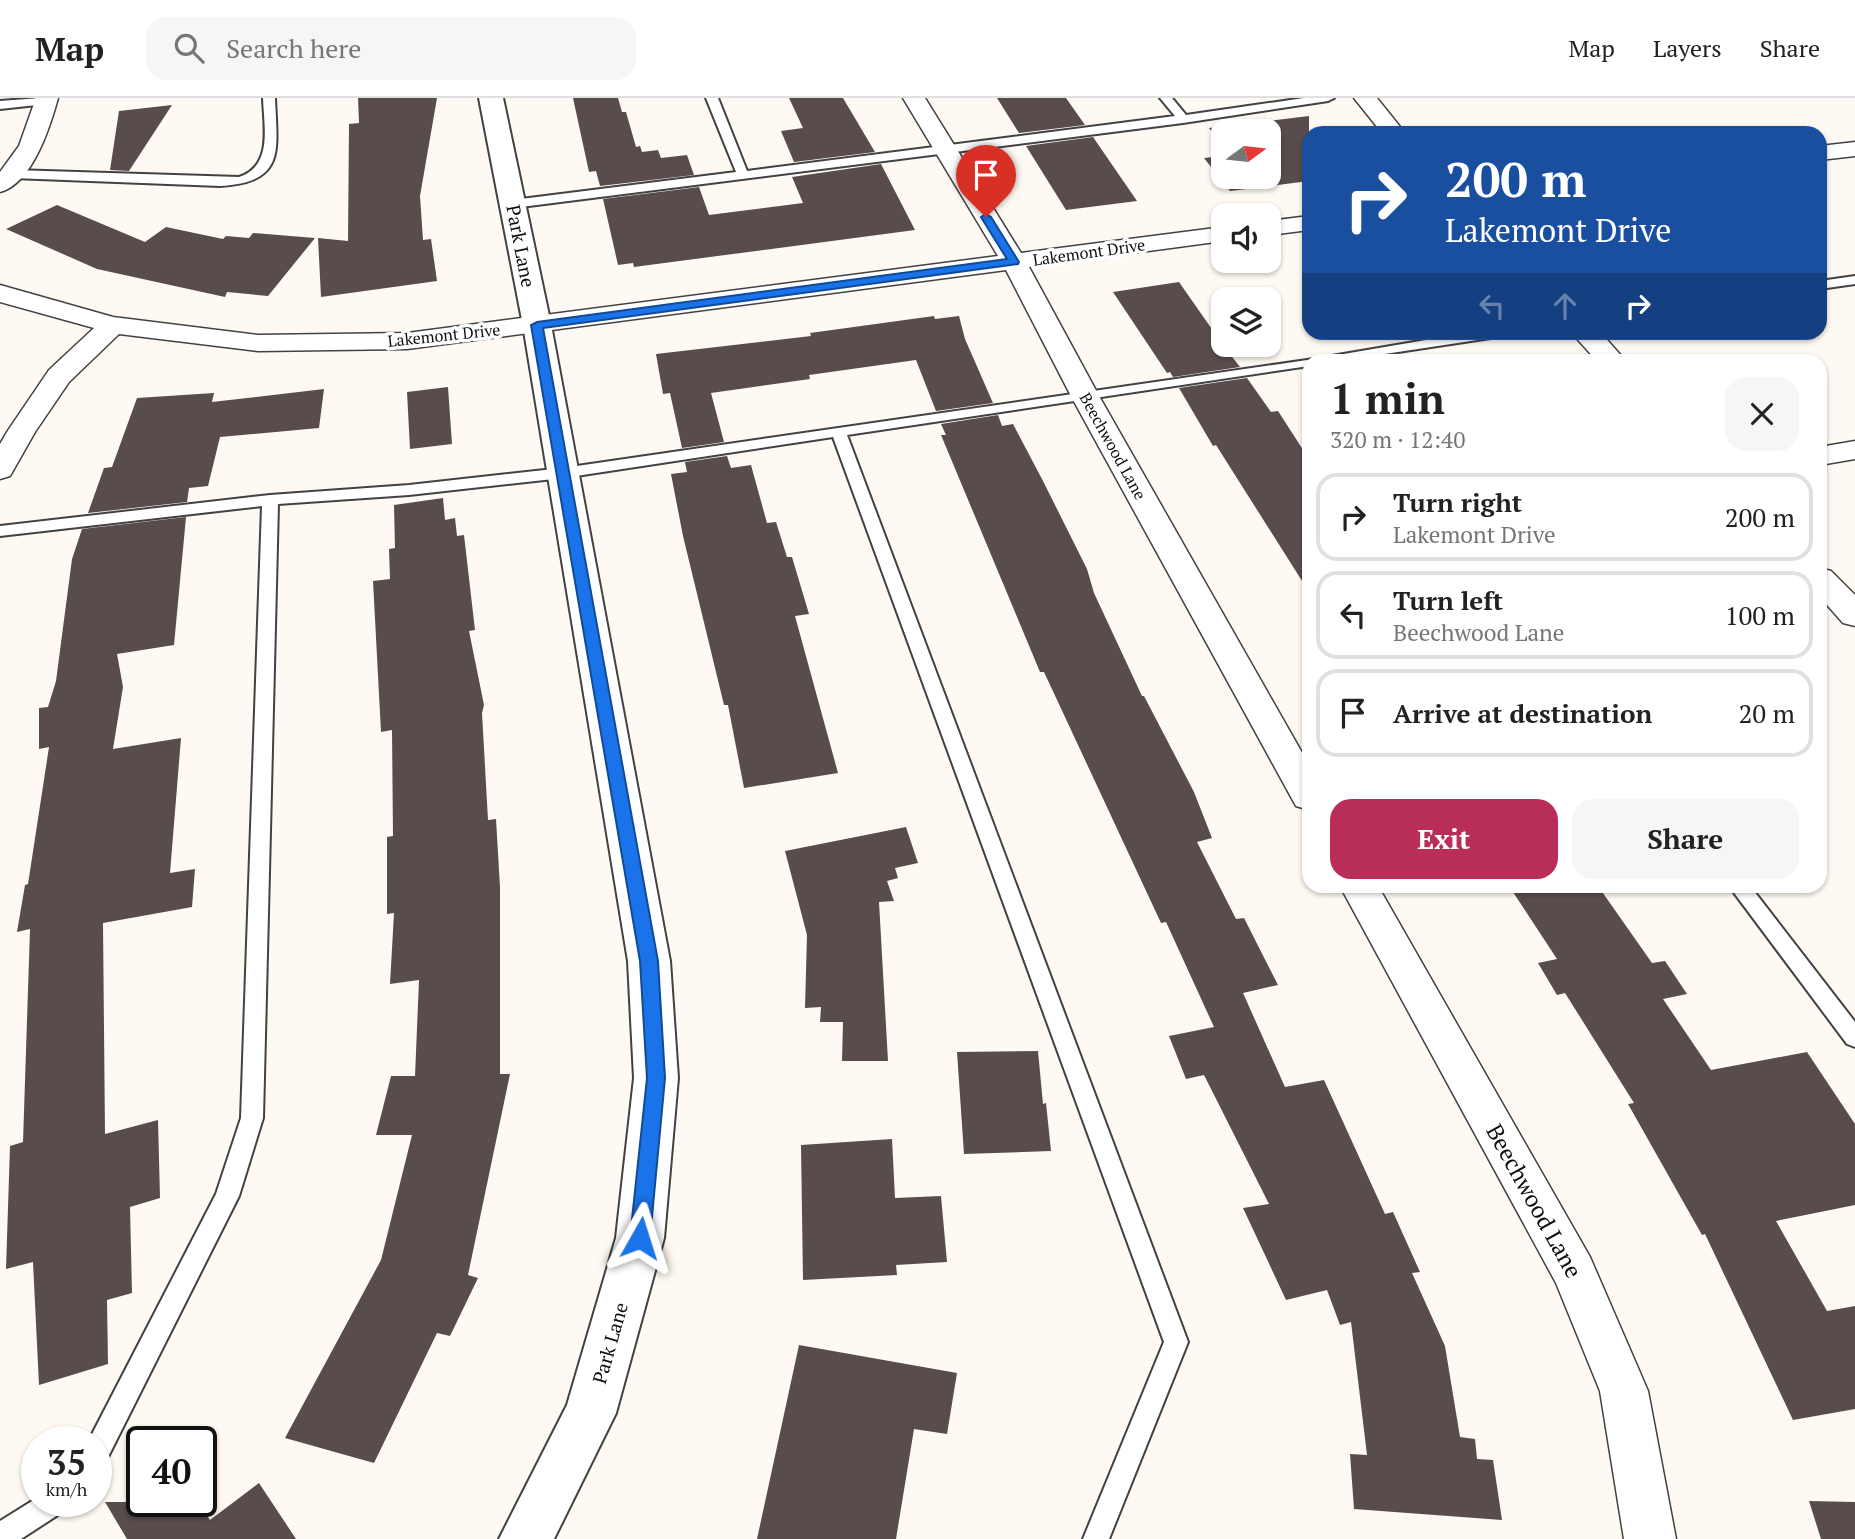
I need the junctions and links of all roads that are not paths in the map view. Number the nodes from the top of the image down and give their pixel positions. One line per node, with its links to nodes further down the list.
1 (269, 98): 16 (lane)
2 (491, 98): 17 (street, Park Lane)
3 (712, 98): 15 (lane)
4 (914, 98): 13 (street, Beechwood Lane)
5 (1166, 98): 10 (lane)
6 (1328, 98): 10 (lane)
7 (1365, 98): 11 (street)
8 (47, 99): 9 (lane); 16 (street)
9 (0, 105)
10 (1184, 119): 13 (lane)
11 (1388, 126)
12 (1855, 149): 14 (street)
13 (944, 150): 15 (lane); 21 (street, Beechwood Lane)
14 (1827, 152)
15 (743, 175): 17 (lane)
16 (6, 179)
17 (513, 204): 26 (street, Park Lane)
18 (1302, 224): 19 (street)
19 (1281, 226)
20 (1211, 236): 21 (street, Lakemont Drive)
21 (1014, 262): 26 (street, Lakemont Drive); 32 (street, Beechwood Lane)
22 (1855, 280): 23 (lane)
23 (1827, 284)
24 (0, 293): 25 (street, Lakemont Drive)
25 (113, 325): 26 (street, Lakemont Drive); 36 (street)
26 (537, 325): 37 (street, Park Lane)
27 (1455, 340): 29 (lane)
28 (1592, 340): 30 (street)
29 (1370, 354)
30 (1605, 354)
31 (1302, 363): 32 (lane)
32 (1085, 396): 33 (lane); 42 (street, Beechwood Lane)
33 (839, 433): 37 (lane); 50 (lane)
34 (1855, 450): 35 (street)
35 (1827, 455)
36 (0, 470)
37 (563, 473): 38 (lane); 49 (street, Park Lane)
38 (270, 500): 39 (lane); 46 (lane)
39 (0, 531)
40 (1827, 585): 41 (street)
41 (1855, 615)
42 (1302, 784)
43 (1363, 893): 51 (street, Beechwood Lane)
44 (1744, 893): 45 (lane)
45 (1855, 1038)
46 (110, 1426)
47 (31, 1517): 48 (lane)
48 (0, 1537)
49 (526, 1539)
50 (1096, 1539)
51 (1650, 1539)

